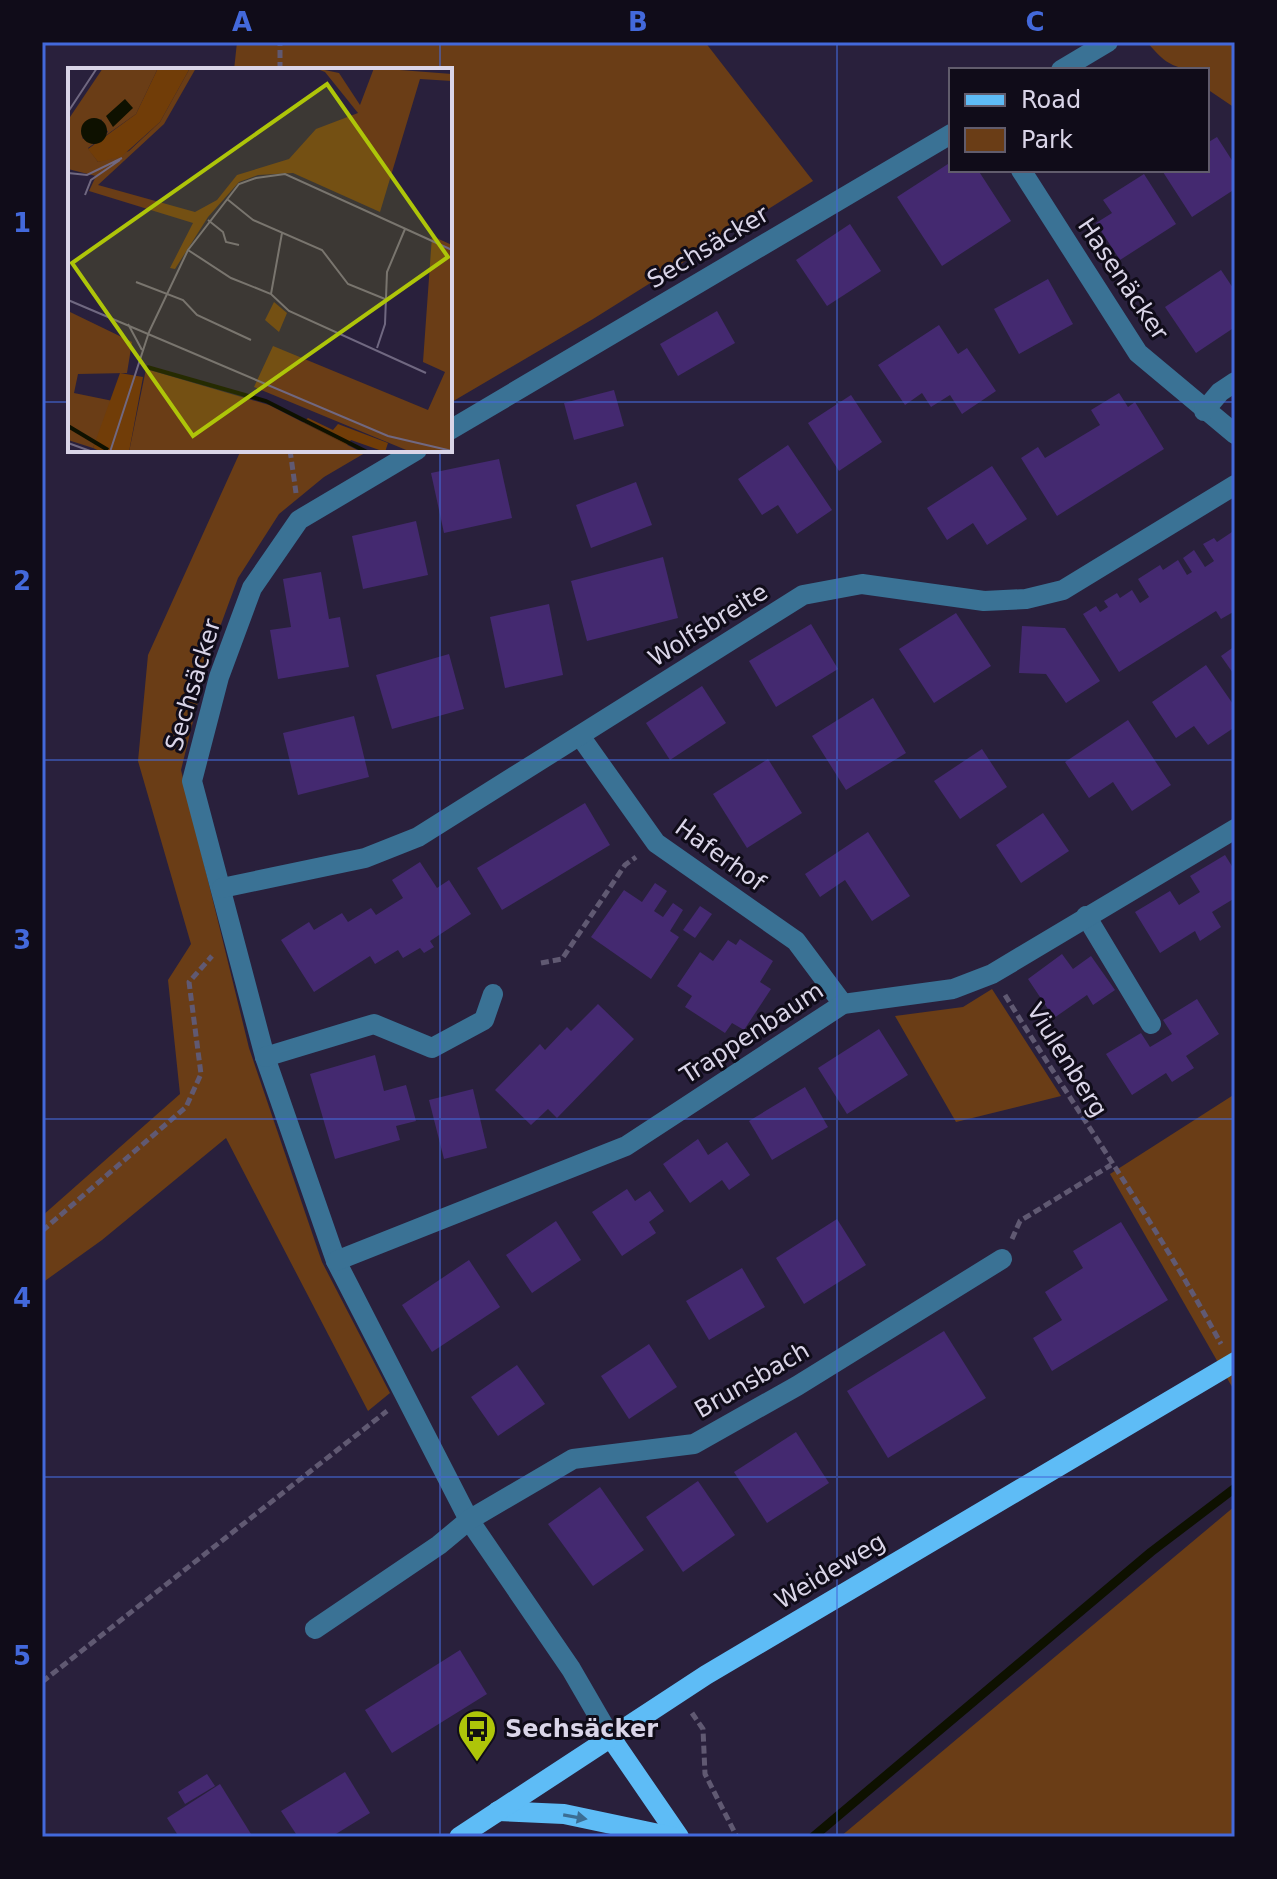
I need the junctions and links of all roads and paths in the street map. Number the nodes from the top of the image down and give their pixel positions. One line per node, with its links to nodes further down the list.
1 (280, 42): 3 (path)
2 (1108, 42): 4 (street)
3 (280, 68)
4 (1064, 68)
5 (949, 135): 9 (street, Sechsäcker)
6 (1022, 172): 8 (street, Hasenäcker)
7 (1235, 382): 8 (street)
8 (1204, 411): 10 (street, Hasenäcker)
9 (452, 429)
10 (1235, 434)
11 (290, 452): 14 (path)
12 (414, 452): 14 (street, Sechsäcker)
13 (1235, 485): 15 (street, Wolfsbreite)
14 (299, 520): 18 (street, Sechsäcker)
15 (580, 736): 17 (street, Haferhof); 18 (street, Wolfsbreite)
16 (1235, 829): 19 (street, Trappenbaum)
17 (656, 843): 21 (path); 24 (street, Haferhof)
18 (222, 888): 20 (street, Sechsäcker)
19 (1086, 916): 22 (street, Trappenbaum); 25 (street)
20 (235, 953): 26 (street, Sechsäcker); 28 (path)
21 (541, 963)
22 (992, 974): 24 (street, Trappenbaum); 27 (path, Viulenberg)
23 (493, 994): 26 (street)
24 (843, 1004): 30 (street, Trappenbaum)
25 (1151, 1024)
26 (265, 1057): 30 (street, Sechsäcker)
27 (1111, 1165): 29 (path); 31 (path, Viulenberg)
28 (42, 1231)
29 (1002, 1259): 34 (street, Brunsbach)
30 (336, 1261): 33 (street, Sechsäcker)
31 (1221, 1344)
32 (1235, 1362): 37 (main road, Weideweg)
33 (408, 1399): 34 (street, Sechsäcker); 36 (path)
34 (469, 1520): 35 (street, Brunsbach); 38 (street, Sechsäcker)
35 (315, 1629)
36 (42, 1682)
37 (679, 1693): 38 (main road, Weideweg); 42 (path)
38 (611, 1738): 39 (main road, Weideweg); 41 (main road)
39 (498, 1811): 40 (main road, Weideweg); 41 (main road, one-way to 41)
40 (459, 1837)
41 (676, 1837)
42 (737, 1837)

